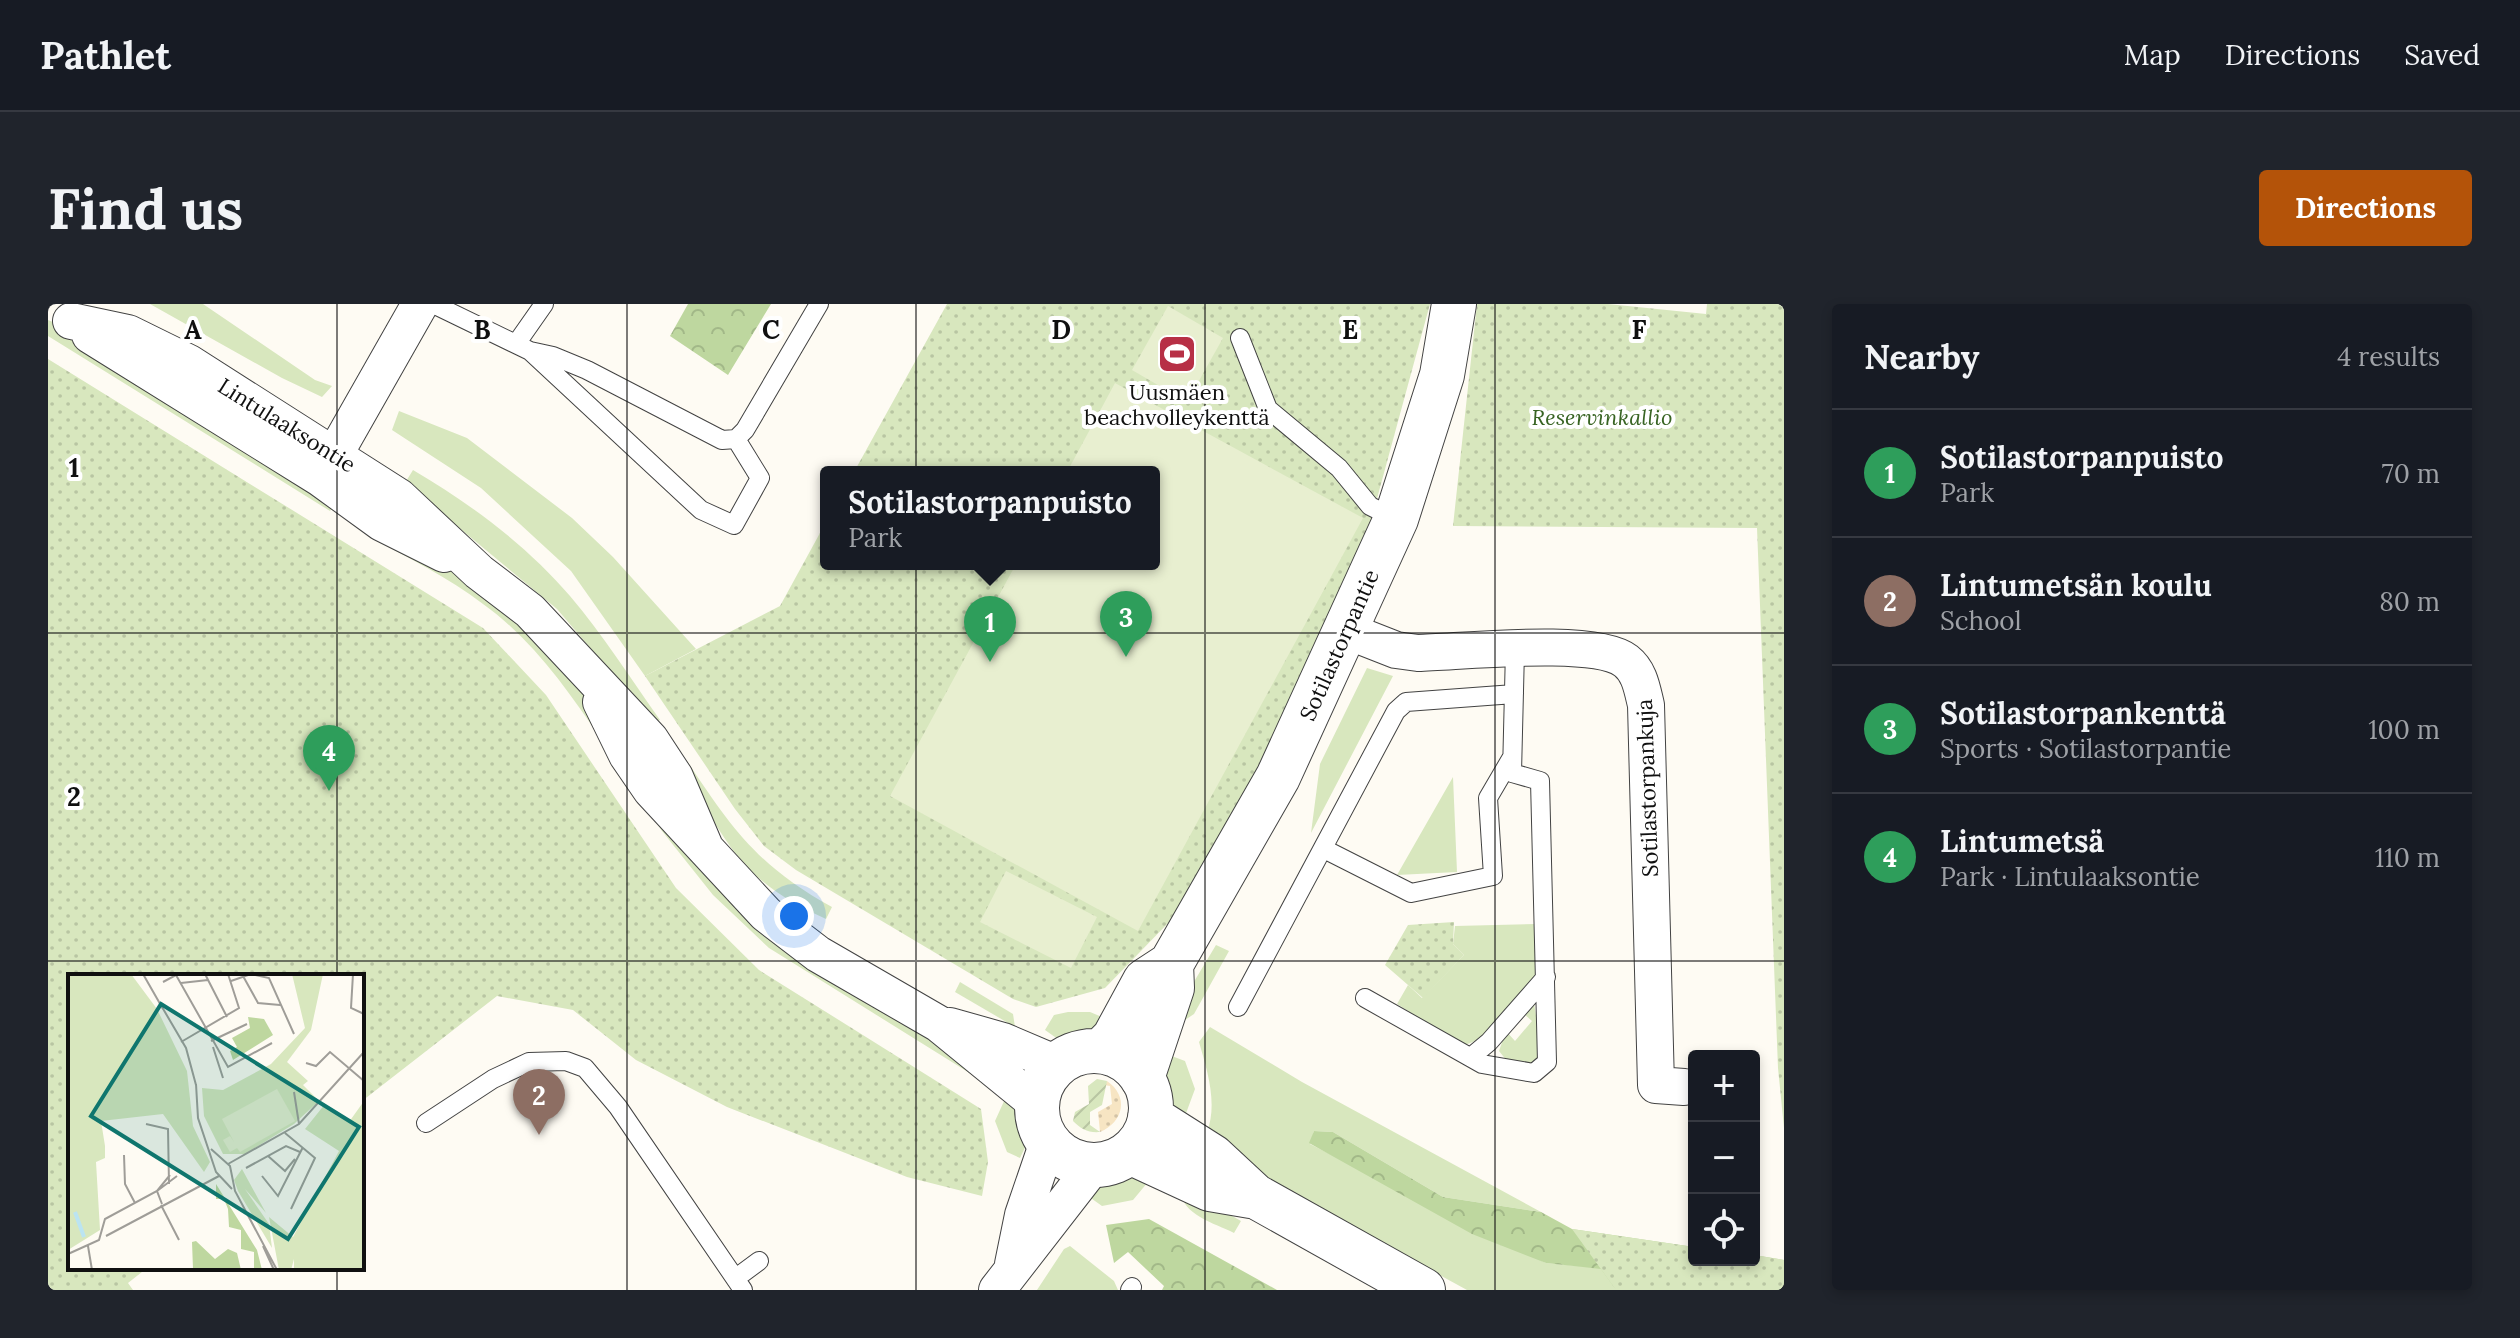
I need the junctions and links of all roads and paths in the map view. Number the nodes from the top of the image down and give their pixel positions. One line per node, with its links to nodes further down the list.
1 (420, 304): 10 (street)
2 (433, 304): 8 (lane)
3 (544, 304): 8 (lane)
4 (819, 304): 9 (lane)
5 (1454, 304): 11 (street, Sotilastorpantie)
6 (59, 315): 10 (street, Lintulaaksontie)
7 (1240, 338): 11 (lane)
8 (523, 348): 9 (lane); 9 (lane)
9 (736, 439)
10 (328, 466): 21 (street, Lintulaaksontie)
11 (1396, 519): 12 (street, Sotilastorpantie)
12 (1345, 630): 13 (street, Sotilastorpankuja); 17 (street, Sotilastorpantie)
13 (1515, 650): 14 (lane); 25 (street, Sotilastorpankuja)
14 (1514, 694): 15 (lane); 16 (lane)
15 (1512, 757): 16 (lane); 18 (lane)
16 (1324, 849): 20 (lane)
17 (1171, 964): 22 (street, Sotilastorpantie); 28 (street, Sotilastorpantie)
18 (1546, 977): 23 (lane); 23 (lane)
19 (1365, 998): 23 (lane)
20 (1238, 1007)
21 (939, 1024): 24 (street, Lintulaaksontie); 27 (street, Lintulaaksontie)
22 (1101, 1051): 24 (street); 28 (street)
23 (1471, 1057)
24 (1057, 1064): 27 (street)
25 (1684, 1087)
26 (426, 1123): 31 (lane)
27 (1043, 1123): 28 (street); 30 (street)
28 (1129, 1128): 30 (street); 32 (street)
29 (759, 1261): 31 (lane)
30 (1005, 1278)
31 (740, 1284)
32 (1423, 1290)

